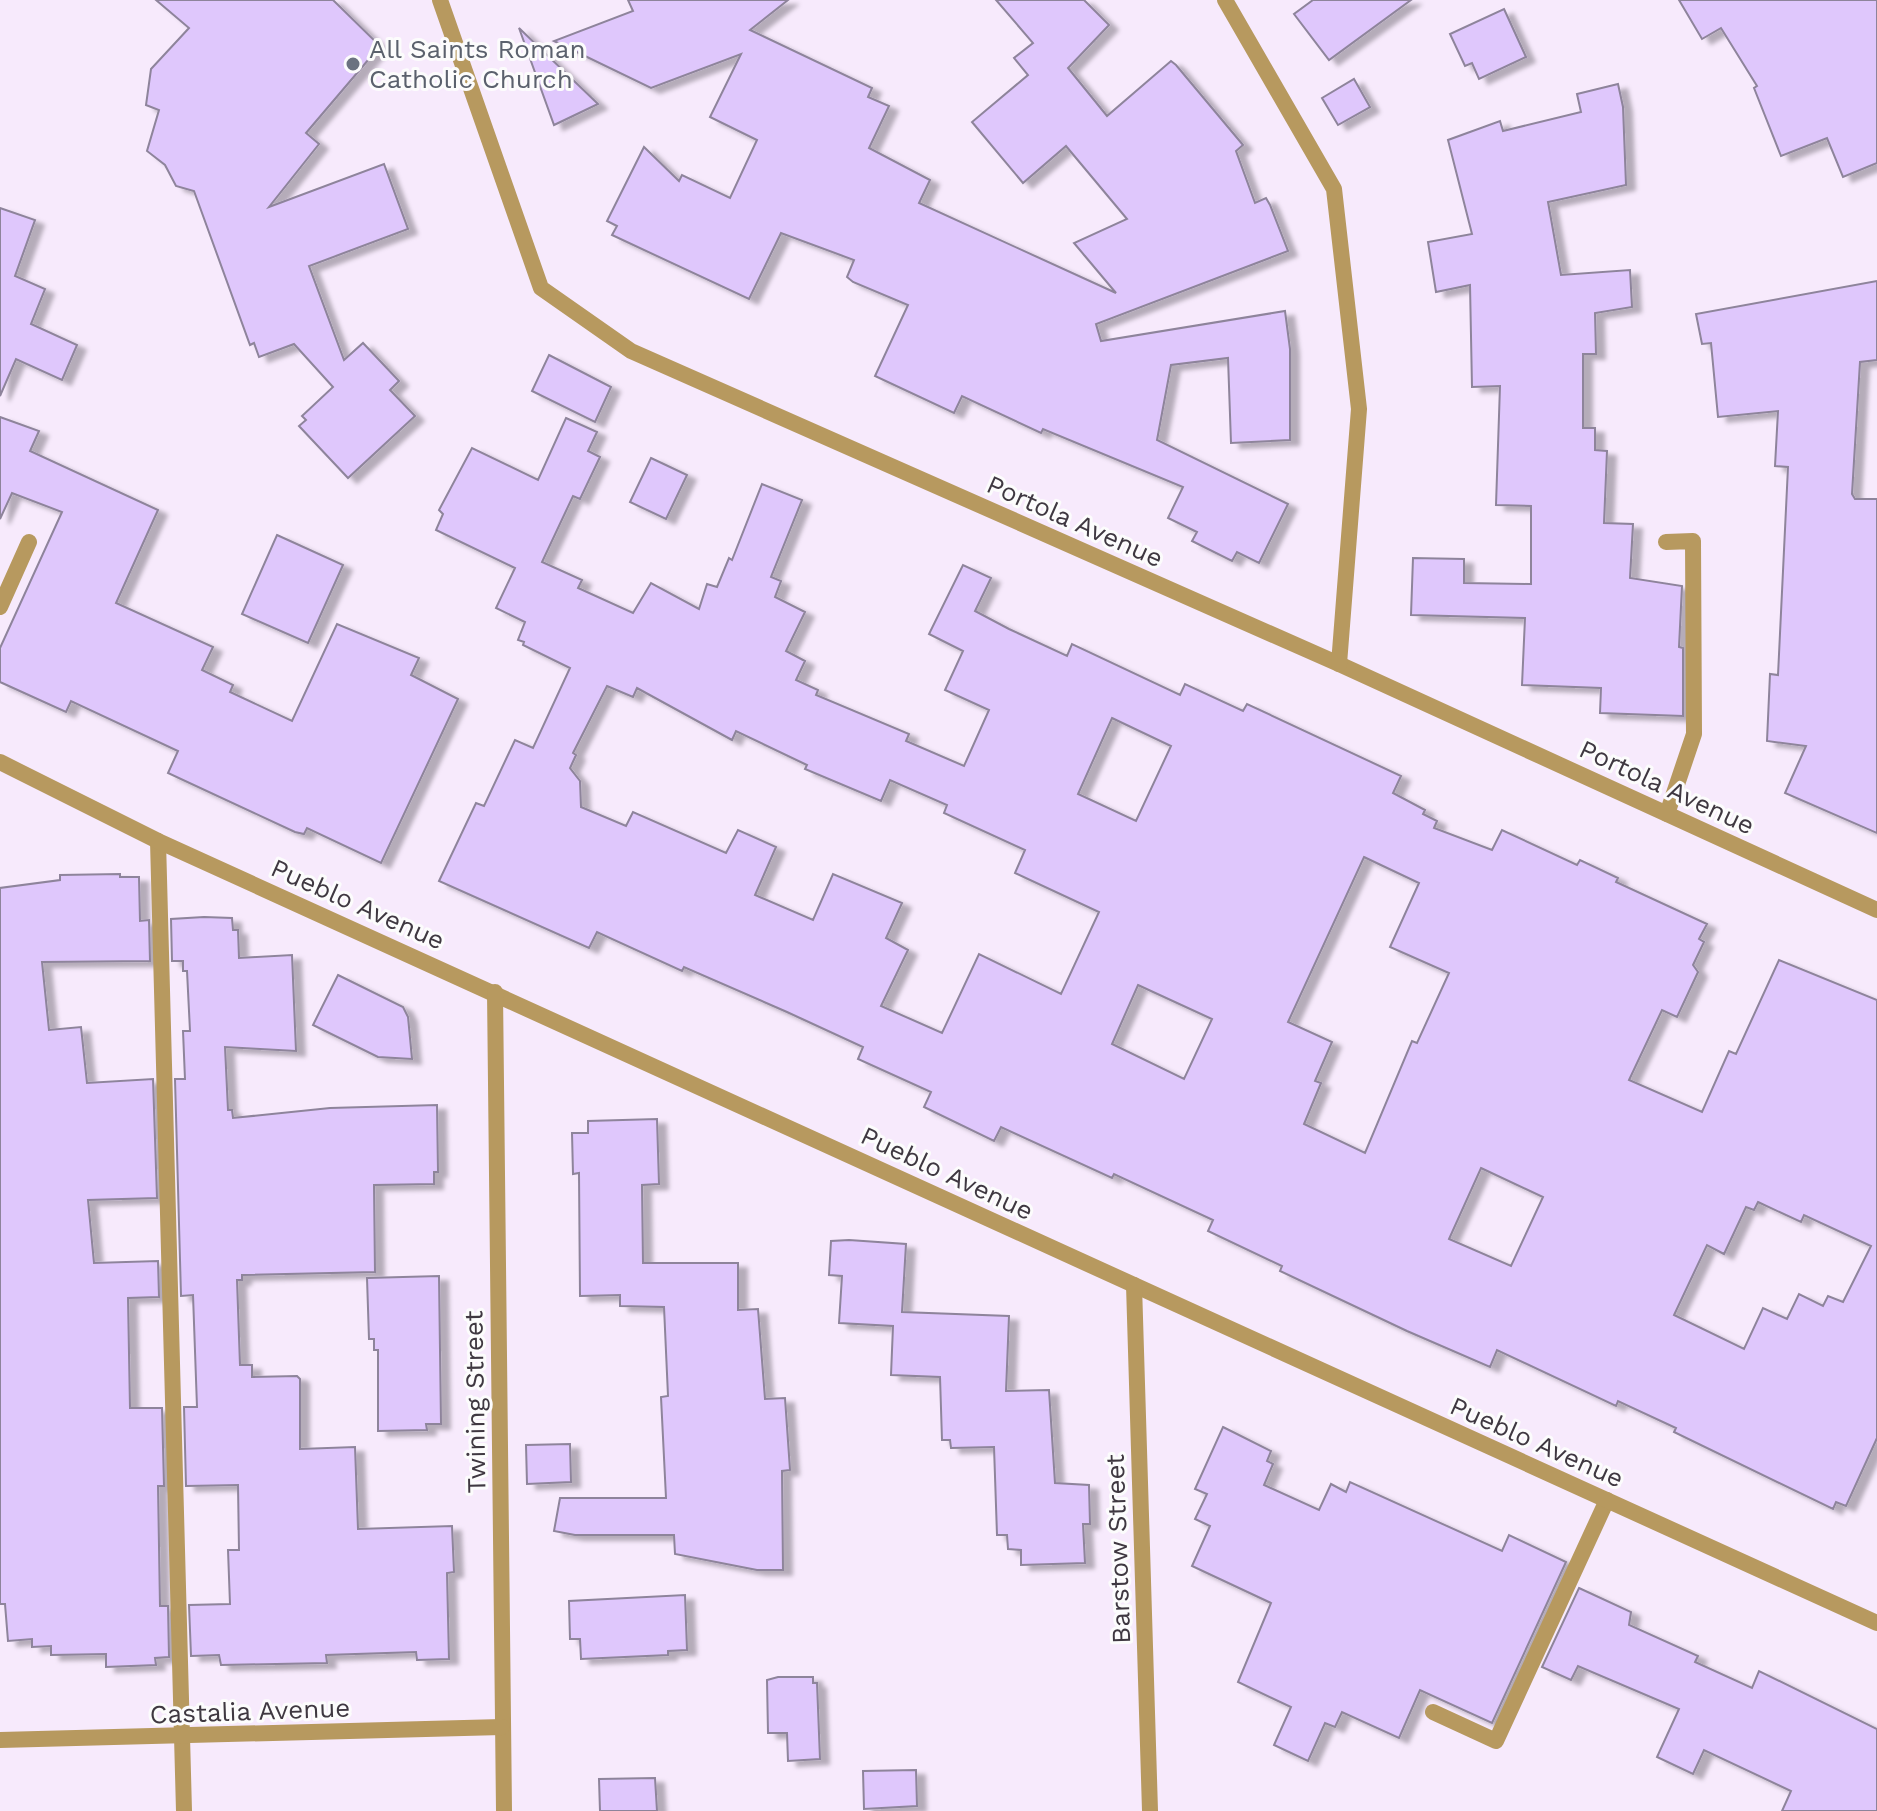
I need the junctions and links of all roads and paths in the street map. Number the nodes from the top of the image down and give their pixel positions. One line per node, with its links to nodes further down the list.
1 (440, 0): 6 (street, Portola Avenue)
2 (1225, 0): 6 (street)
3 (29, 542): 5 (street)
4 (1666, 542): 8 (street)
5 (0, 607)
6 (1339, 664): 8 (street, Portola Avenue)
7 (0, 762): 9 (street, Pueblo Avenue)
8 (1667, 814): 10 (street, Portola Avenue)
9 (158, 841): 11 (street, Pueblo Avenue); 17 (street)
10 (1877, 910)
11 (495, 992): 12 (street, Pueblo Avenue); 16 (street, Twining Street)
12 (1134, 1285): 13 (street, Pueblo Avenue); 21 (street, Barstow Street)
13 (1607, 1500): 14 (street, Pueblo Avenue); 15 (street)
14 (1877, 1623)
15 (1433, 1712)
16 (502, 1727): 17 (street, Castalia Avenue); 20 (street, Twining Street)
17 (182, 1737): 18 (street, Castalia Avenue); 19 (street)
18 (0, 1740)
19 (184, 1811)
20 (504, 1811)
21 (1150, 1811)

